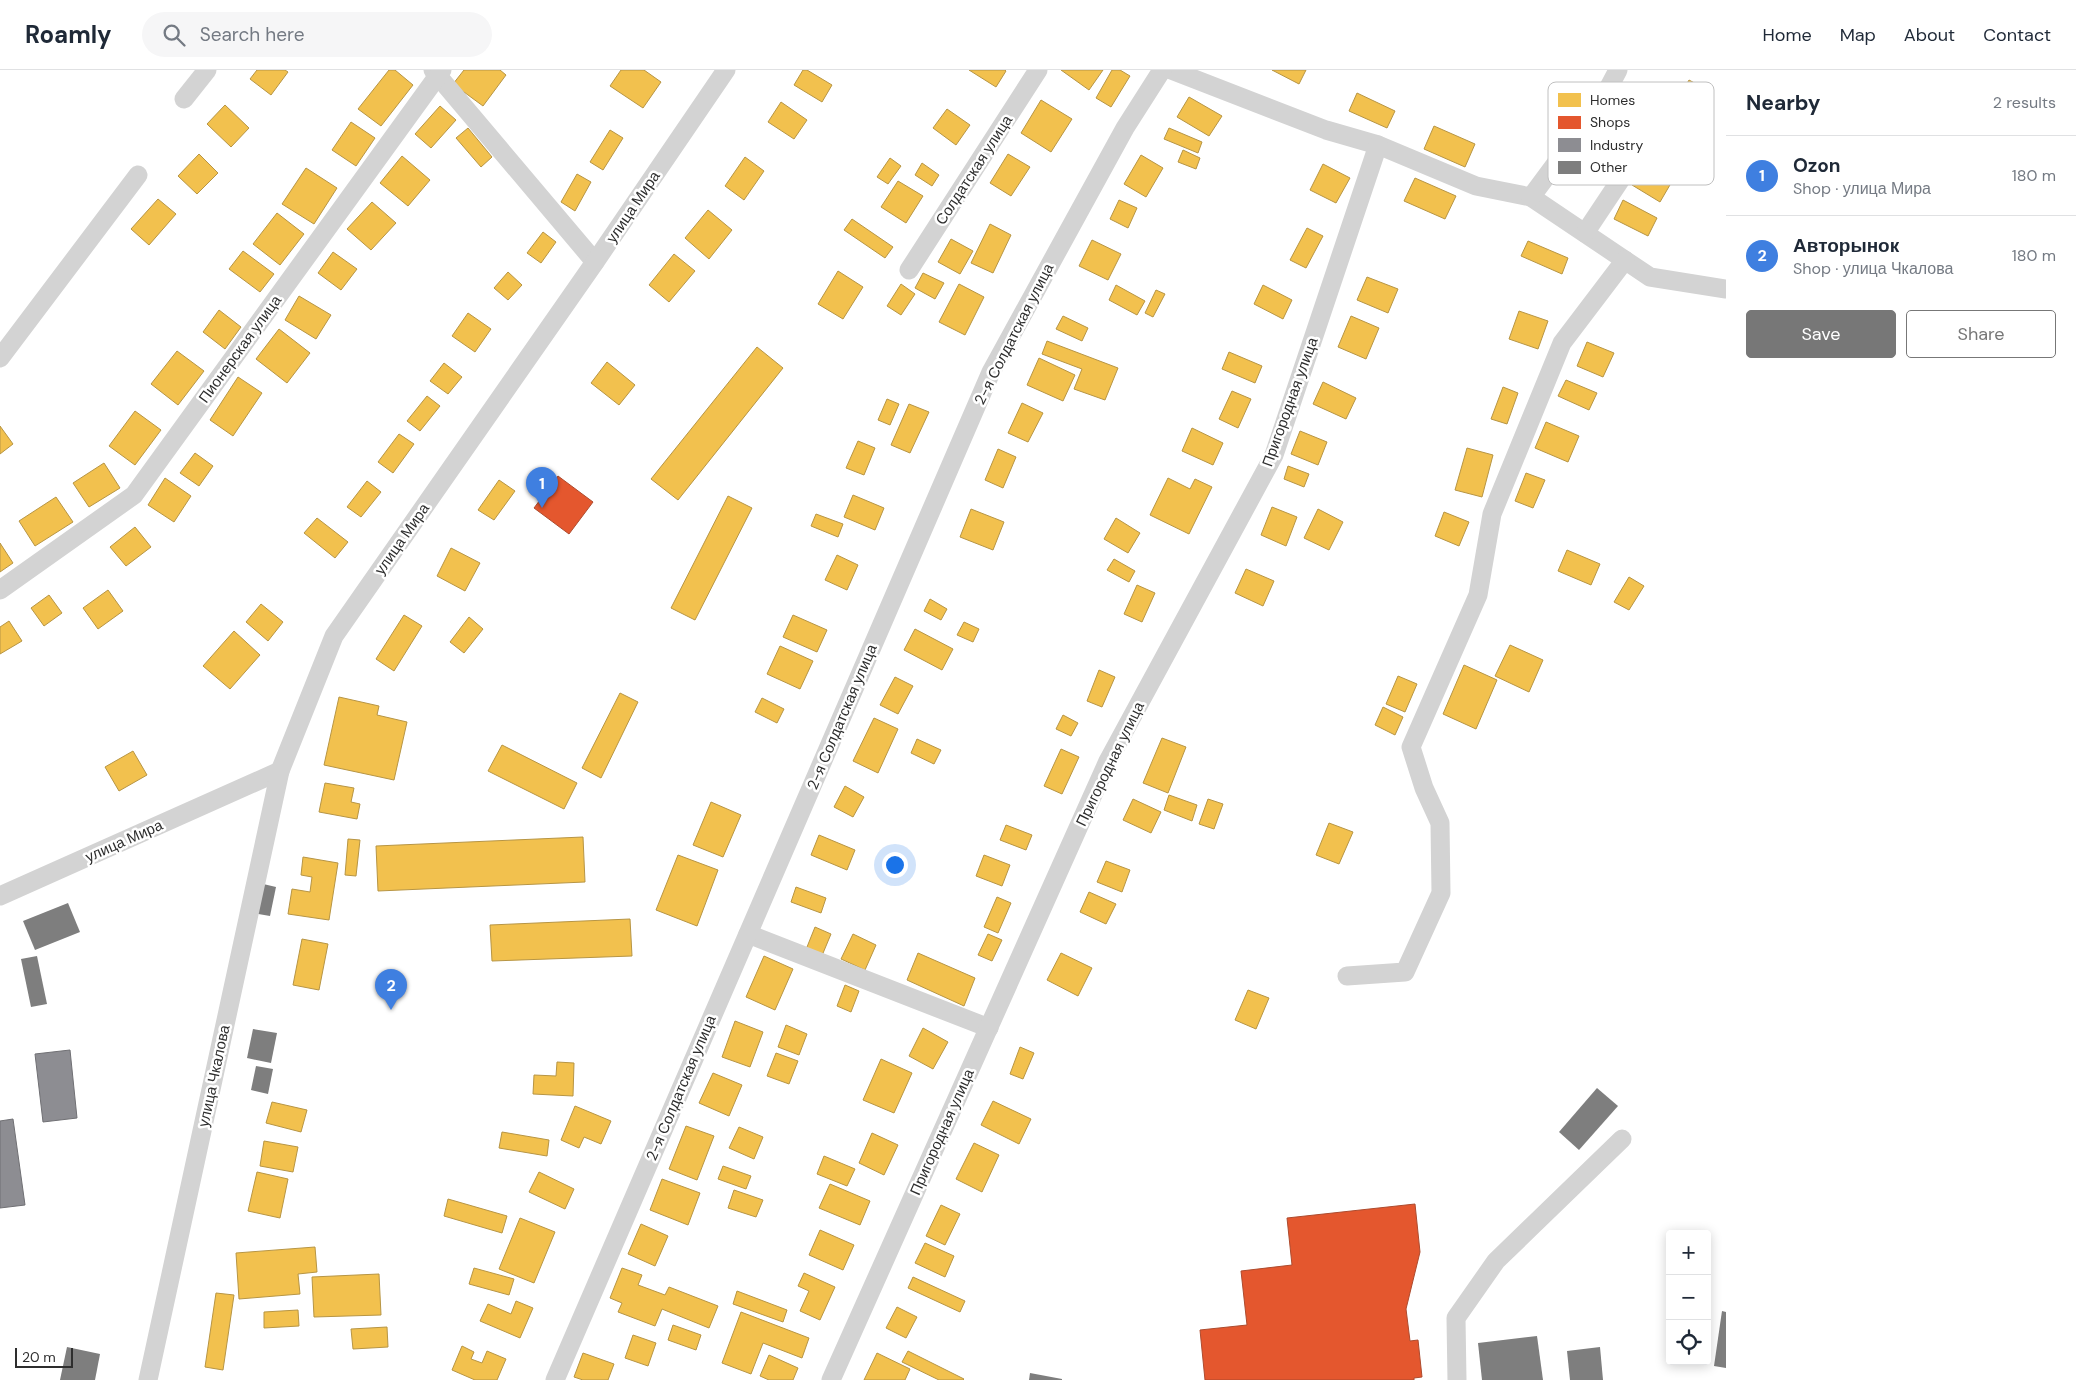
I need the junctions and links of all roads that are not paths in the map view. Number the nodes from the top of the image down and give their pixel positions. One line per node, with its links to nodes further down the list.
1 (207, 70): 10 (street)
2 (726, 70): 18 (street, улица Мира)
3 (1038, 70): 19 (street, Солдатская улица)
4 (1162, 70): 25 (street, 2-я Солдатская улица)
5 (1171, 70): 8 (street)
6 (1618, 70): 9 (street)
7 (438, 72): 18 (street); 22 (street, Пионерская улица)
8 (1214, 77): 11 (street)
9 (1612, 82)
10 (184, 100)
11 (1378, 145): 15 (street); 27 (street, Пригородная улица)
12 (1548, 174): 15 (street)
13 (138, 175): 21 (street)
14 (1617, 185): 16 (street)
15 (1531, 197): 16 (street)
16 (1585, 233): 17 (street)
17 (1625, 260): 20 (street); 26 (street)
18 (595, 262): 23 (street, улица Мира)
19 (909, 270)
20 (1726, 289)
21 (0, 358)
22 (0, 590)
23 (280, 771): 24 (street, улица Мира); 29 (street, улица Чкалова)
24 (0, 896)
25 (748, 934): 27 (street); 30 (street, 2-я Солдатская улица)
26 (1347, 976)
27 (989, 1028): 31 (street, Пригородная улица)
28 (1622, 1139): 32 (street)
29 (148, 1380)
30 (555, 1380)
31 (831, 1380)
32 (1457, 1380)

